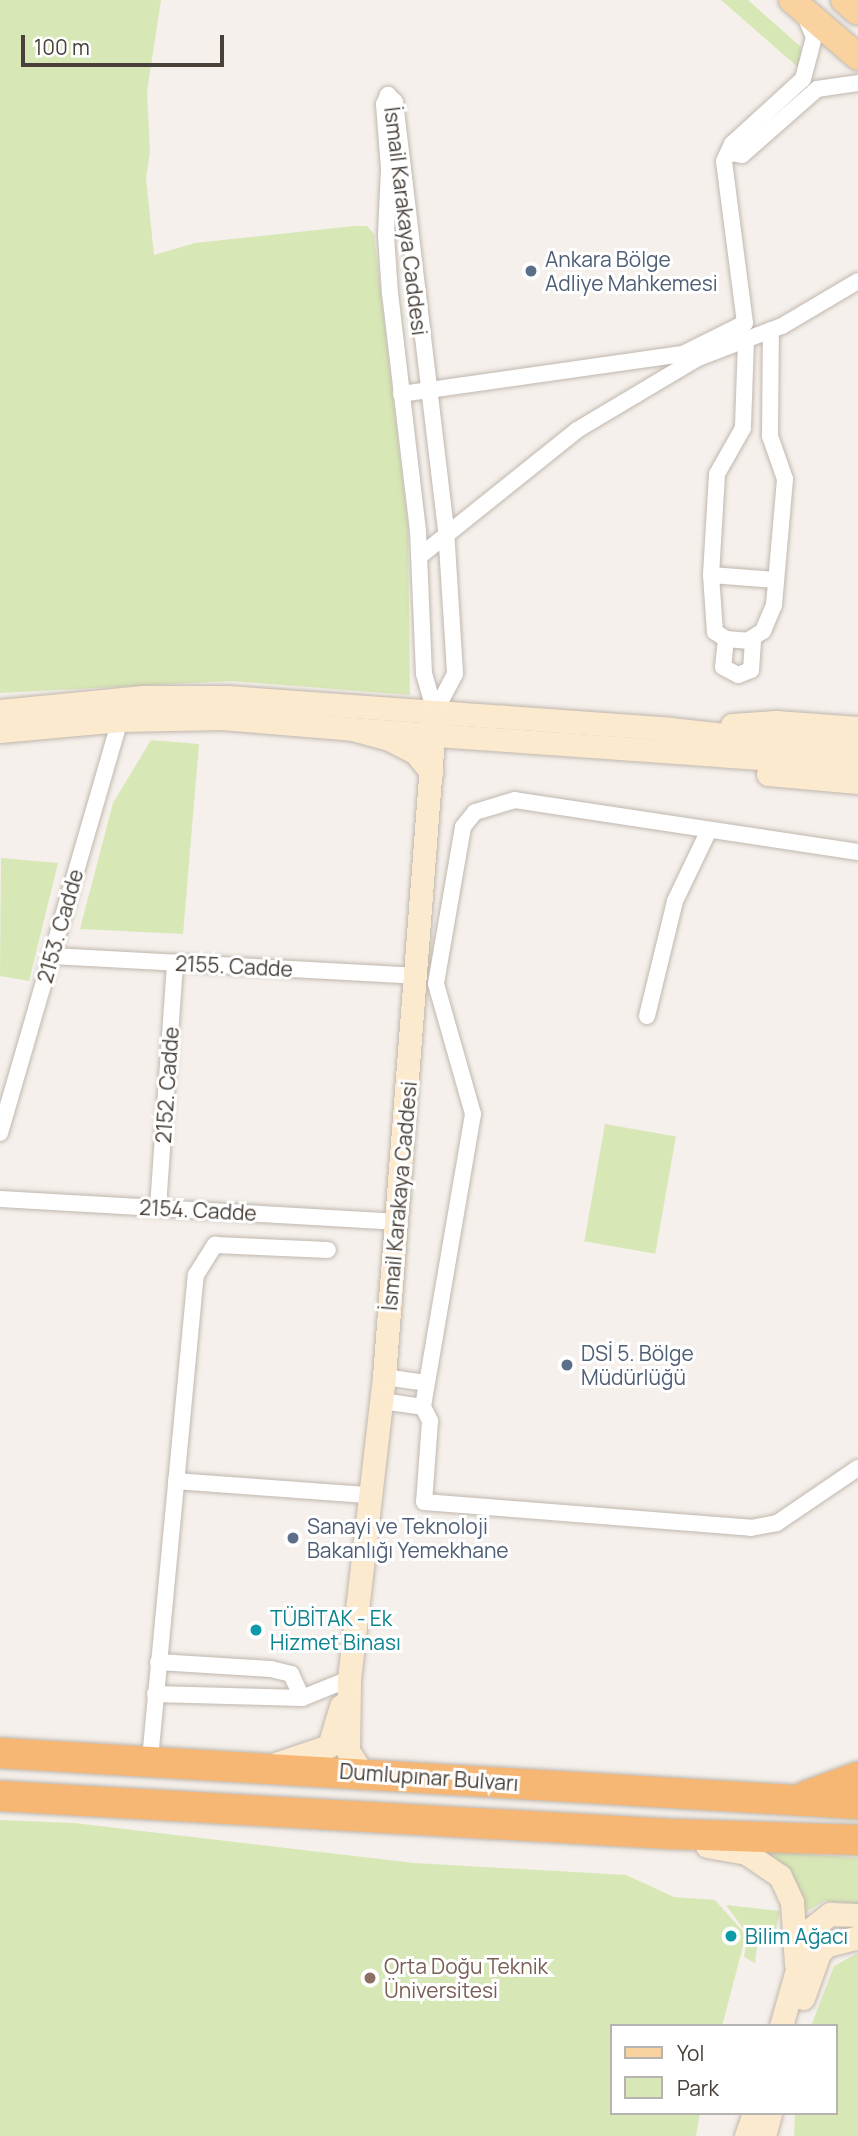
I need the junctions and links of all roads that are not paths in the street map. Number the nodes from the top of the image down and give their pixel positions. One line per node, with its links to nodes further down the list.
1 (844, 0): 4 (main road)
2 (853, 0): 4 (street)
3 (798, 4): 5 (main road); 7 (street)
4 (858, 11)
5 (858, 57)
6 (858, 83): 7 (street)
7 (731, 153): 11 (street)
8 (858, 281): 9 (street)
9 (771, 330): 10 (street); 16 (street)
10 (746, 340): 13 (street); 15 (street)
11 (427, 391): 12 (street); 12 (street, İsmail Karakaya Caddesi); 13 (street, İsmail Karakaya Caddesi)
12 (401, 394): 14 (street, İsmail Karakaya Caddesi)
13 (446, 534): 14 (street); 20 (street, İsmail Karakaya Caddesi)
14 (420, 556): 20 (street, İsmail Karakaya Caddesi)
15 (711, 575): 16 (street); 17 (street)
16 (776, 580): 18 (street)
17 (726, 639): 18 (street); 18 (street)
18 (754, 640)
19 (0, 711): 20 (street)
20 (435, 712): 24 (street, İsmail Karakaya Caddesi); 26 (street)
21 (120, 720): 22 (street); 23 (street); 31 (street, 2153. Cadde)
22 (352, 729): 24 (street); 28 (street)
23 (0, 731)
24 (433, 736): 25 (street); 28 (street, İsmail Karakaya Caddesi)
25 (462, 737): 26 (street); 28 (street)
26 (669, 740): 27 (street); 27 (street)
27 (855, 756)
28 (431, 772): 33 (street, İsmail Karakaya Caddesi)
29 (709, 830): 30 (street); 34 (street); 41 (street)
30 (858, 852)
31 (51, 956): 32 (street, 2155. Cadde); 35 (street, 2153. Cadde)
32 (176, 963): 33 (street, 2155. Cadde); 37 (street, 2152. Cadde)
33 (416, 976): 38 (street, İsmail Karakaya Caddesi)
34 (647, 1016)
35 (0, 1133)
36 (0, 1199): 37 (street, 2154. Cadde)
37 (158, 1208): 38 (street, 2154. Cadde)
38 (396, 1222): 40 (street, İsmail Karakaya Caddesi)
39 (328, 1250): 45 (street)
40 (384, 1377): 41 (street); 42 (street, İsmail Karakaya Caddesi)
41 (426, 1383): 43 (street)
42 (382, 1401): 43 (street); 46 (street, İsmail Karakaya Caddesi)
43 (423, 1407): 44 (street)
44 (858, 1468)
45 (176, 1481): 46 (street); 47 (street)
46 (368, 1495): 48 (street, İsmail Karakaya Caddesi)
47 (158, 1662): 49 (street); 50 (street)
48 (349, 1679): 50 (street); 53 (street, İsmail Karakaya Caddesi); 54 (street, İsmail Karakaya Caddesi)
49 (155, 1694): 50 (street); 52 (street)
50 (302, 1698)
51 (0, 1753): 52 (highway, Dumlupınar Bulvarı)
52 (150, 1759): 53 (highway, Dumlupınar Bulvarı)
53 (264, 1767): 54 (highway, Dumlupınar Bulvarı)
54 (398, 1776): 57 (highway, Dumlupınar Bulvarı)
55 (858, 1777): 57 (highway)
56 (0, 1796): 59 (highway, Dumlupınar Bulvarı)
57 (795, 1800): 58 (highway, Dumlupınar Bulvarı)
58 (858, 1804)
59 (686, 1834): 60 (highway, Dumlupınar Bulvarı); 65 (street)
60 (806, 1837): 61 (highway, Dumlupınar Bulvarı); 62 (main road)
61 (858, 1840)
62 (858, 1852)
63 (858, 1915): 65 (street)
64 (858, 1937): 65 (street)
65 (805, 1969): 66 (street); 67 (street)
66 (782, 2024)
67 (795, 2024)
68 (753, 2115): 70 (street)
69 (769, 2115): 71 (street)
70 (746, 2136)
71 (764, 2136)

